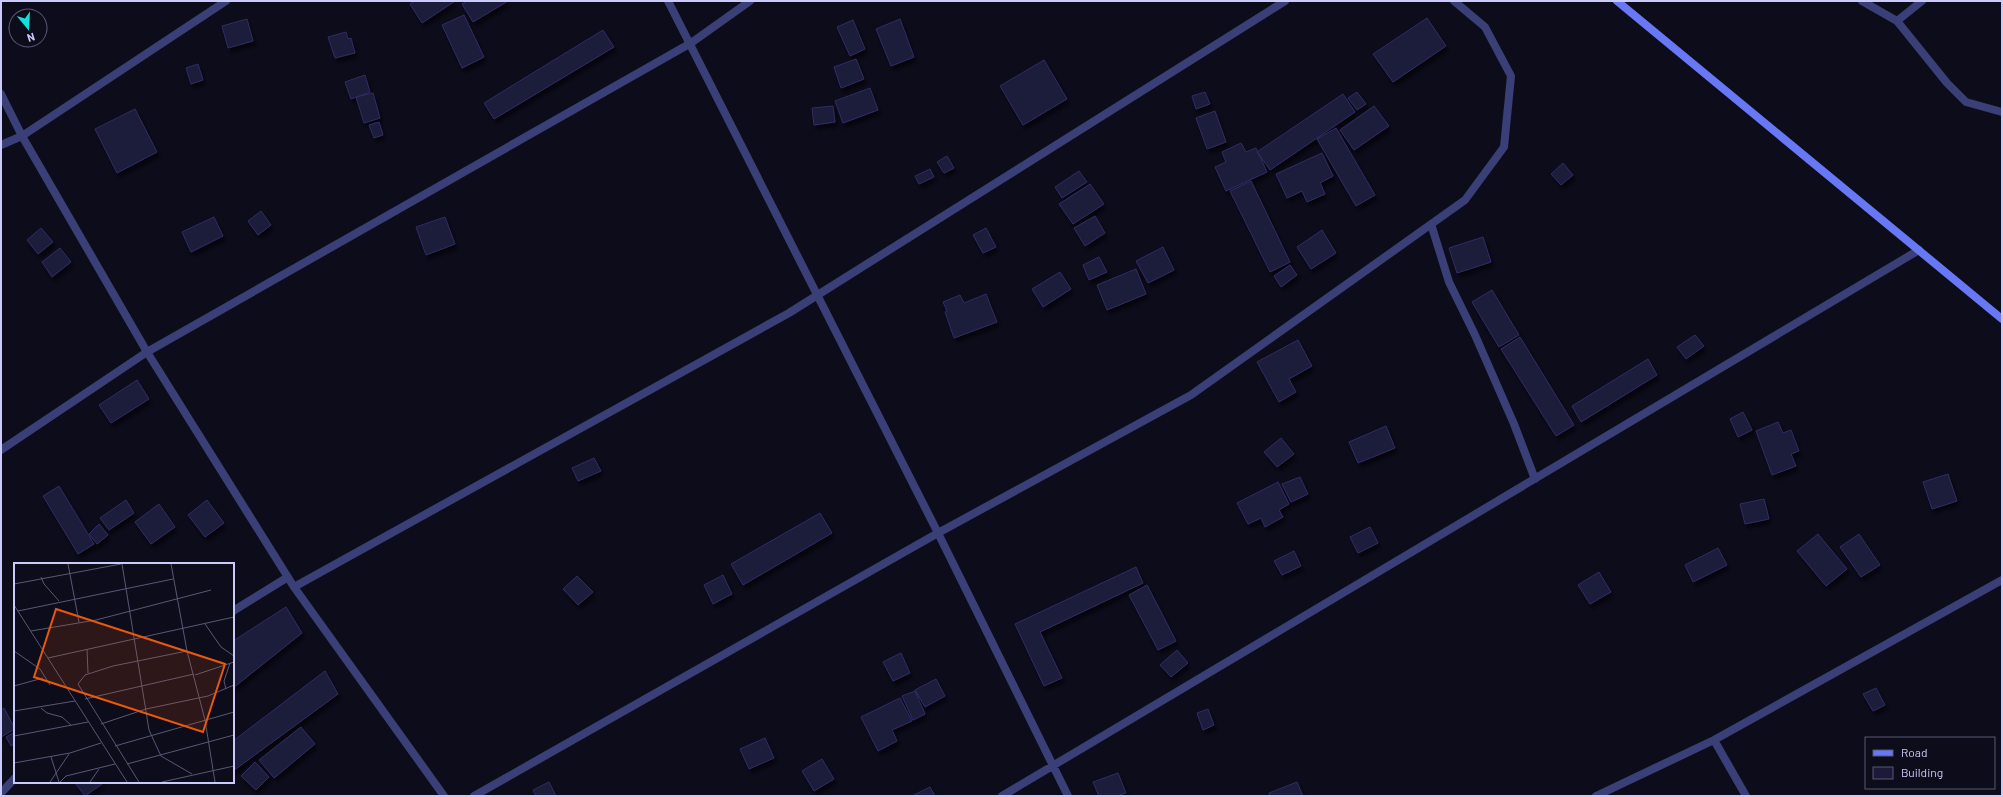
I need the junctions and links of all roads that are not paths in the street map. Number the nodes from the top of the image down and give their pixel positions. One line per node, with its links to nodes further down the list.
1 (226, 1): 13 (street)
2 (668, 1): 10 (street)
3 (750, 1): 10 (street)
4 (1285, 1): 17 (street)
5 (1454, 1): 15 (street)
6 (1617, 1): 16 (main road)
7 (1862, 1): 9 (street)
8 (1922, 1): 9 (street)
9 (1897, 22): 12 (street)
10 (691, 43): 17 (street); 19 (street)
11 (1, 94): 13 (street)
12 (2002, 112)
13 (22, 136): 14 (street); 19 (street)
14 (1, 145)
15 (1431, 224): 21 (street); 22 (street)
16 (1919, 250): 18 (main road); 21 (street)
17 (817, 296): 22 (street); 25 (street)
18 (2002, 319)
19 (147, 352): 20 (street); 23 (street)
20 (1, 450)
21 (1535, 479): 28 (street)
22 (938, 533): 28 (street); 32 (street)
23 (288, 577): 25 (street); 26 (street)
24 (2002, 580): 27 (street)
25 (294, 587): 31 (street)
26 (234, 610)
27 (1714, 740): 35 (street); 36 (street)
28 (1052, 766): 33 (street); 34 (street)
29 (14, 779): 30 (street)
30 (1, 793)
31 (444, 796)
32 (474, 796)
33 (1002, 796)
34 (1068, 796)
35 (1596, 796)
36 (1746, 796)

